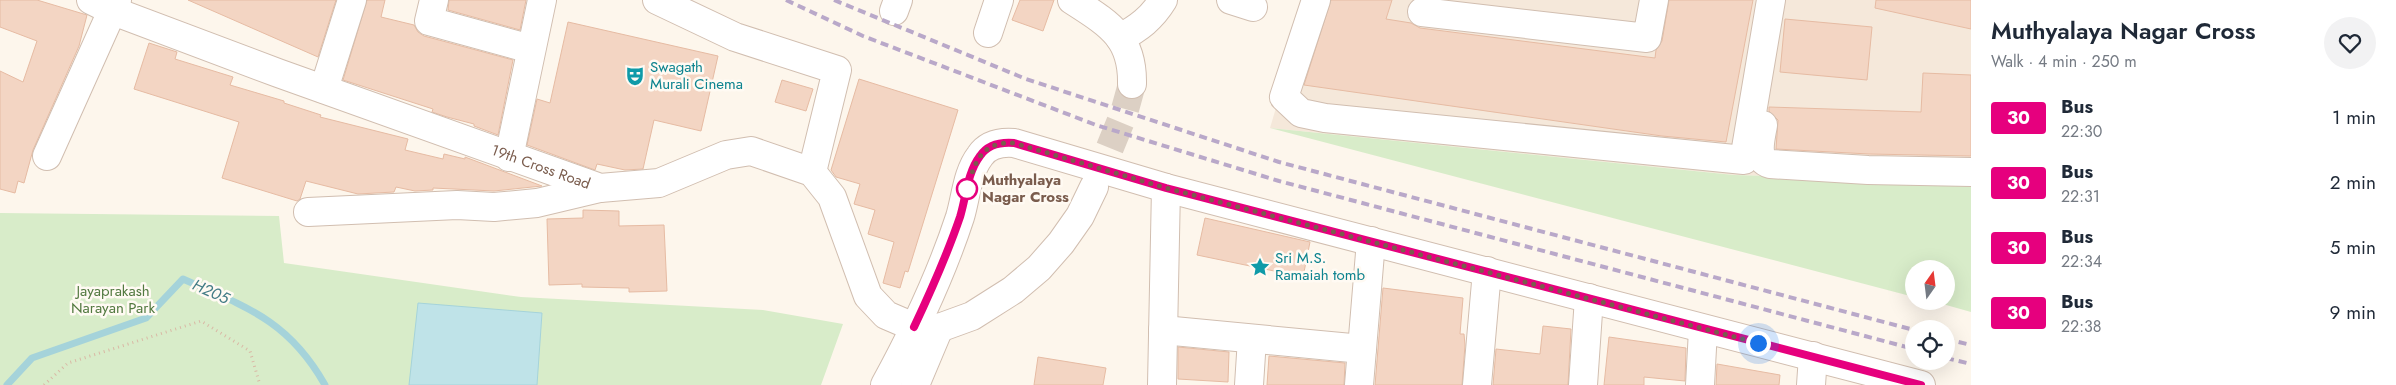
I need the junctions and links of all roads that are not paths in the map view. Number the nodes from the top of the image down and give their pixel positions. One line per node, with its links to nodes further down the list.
1 (352, 0): 18 (street)
2 (434, 0): 16 (street)
3 (542, 0): 16 (street)
4 (657, 0): 21 (street)
5 (999, 0): 14 (street)
6 (1072, 0): 15 (street)
7 (1163, 0): 15 (street)
8 (1316, 0): 10 (street)
9 (1654, 0): 13 (street)
10 (1771, 0)
11 (1782, 0): 22 (street)
12 (107, 4): 18 (street, 19th Cross Road); 19 (street)
13 (1422, 12)
14 (988, 33)
15 (1120, 38): 17 (street)
16 (531, 49): 20 (street)
17 (1132, 84)
18 (324, 89): 20 (street, 19th Cross Road)
19 (47, 156)
20 (509, 157): 24 (street, 19th Cross Road)
21 (812, 172): 24 (street, 19th Cross Road); 30 (street)
22 (1971, 172)
23 (1094, 187): 30 (street)
24 (600, 188): 26 (street)
25 (1166, 188): 27 (street); 30 (street); 31 (street)
26 (308, 212)
27 (1371, 241): 28 (street); 34 (street)
28 (1487, 271): 29 (street); 41 (street)
29 (1589, 298): 32 (street); 42 (street)
30 (927, 328): 36 (street); 37 (street)
31 (1163, 330): 33 (street); 38 (street)
32 (1703, 330): 35 (street); 43 (street)
33 (1252, 340): 34 (street); 39 (street)
34 (1362, 349): 40 (street)
35 (1813, 356): 44 (street); 45 (street)
36 (885, 385)
37 (915, 385)
38 (1162, 385)
39 (1249, 385)
40 (1359, 385)
41 (1477, 385)
42 (1583, 385)
43 (1700, 385)
44 (1811, 385)
45 (1921, 385)

